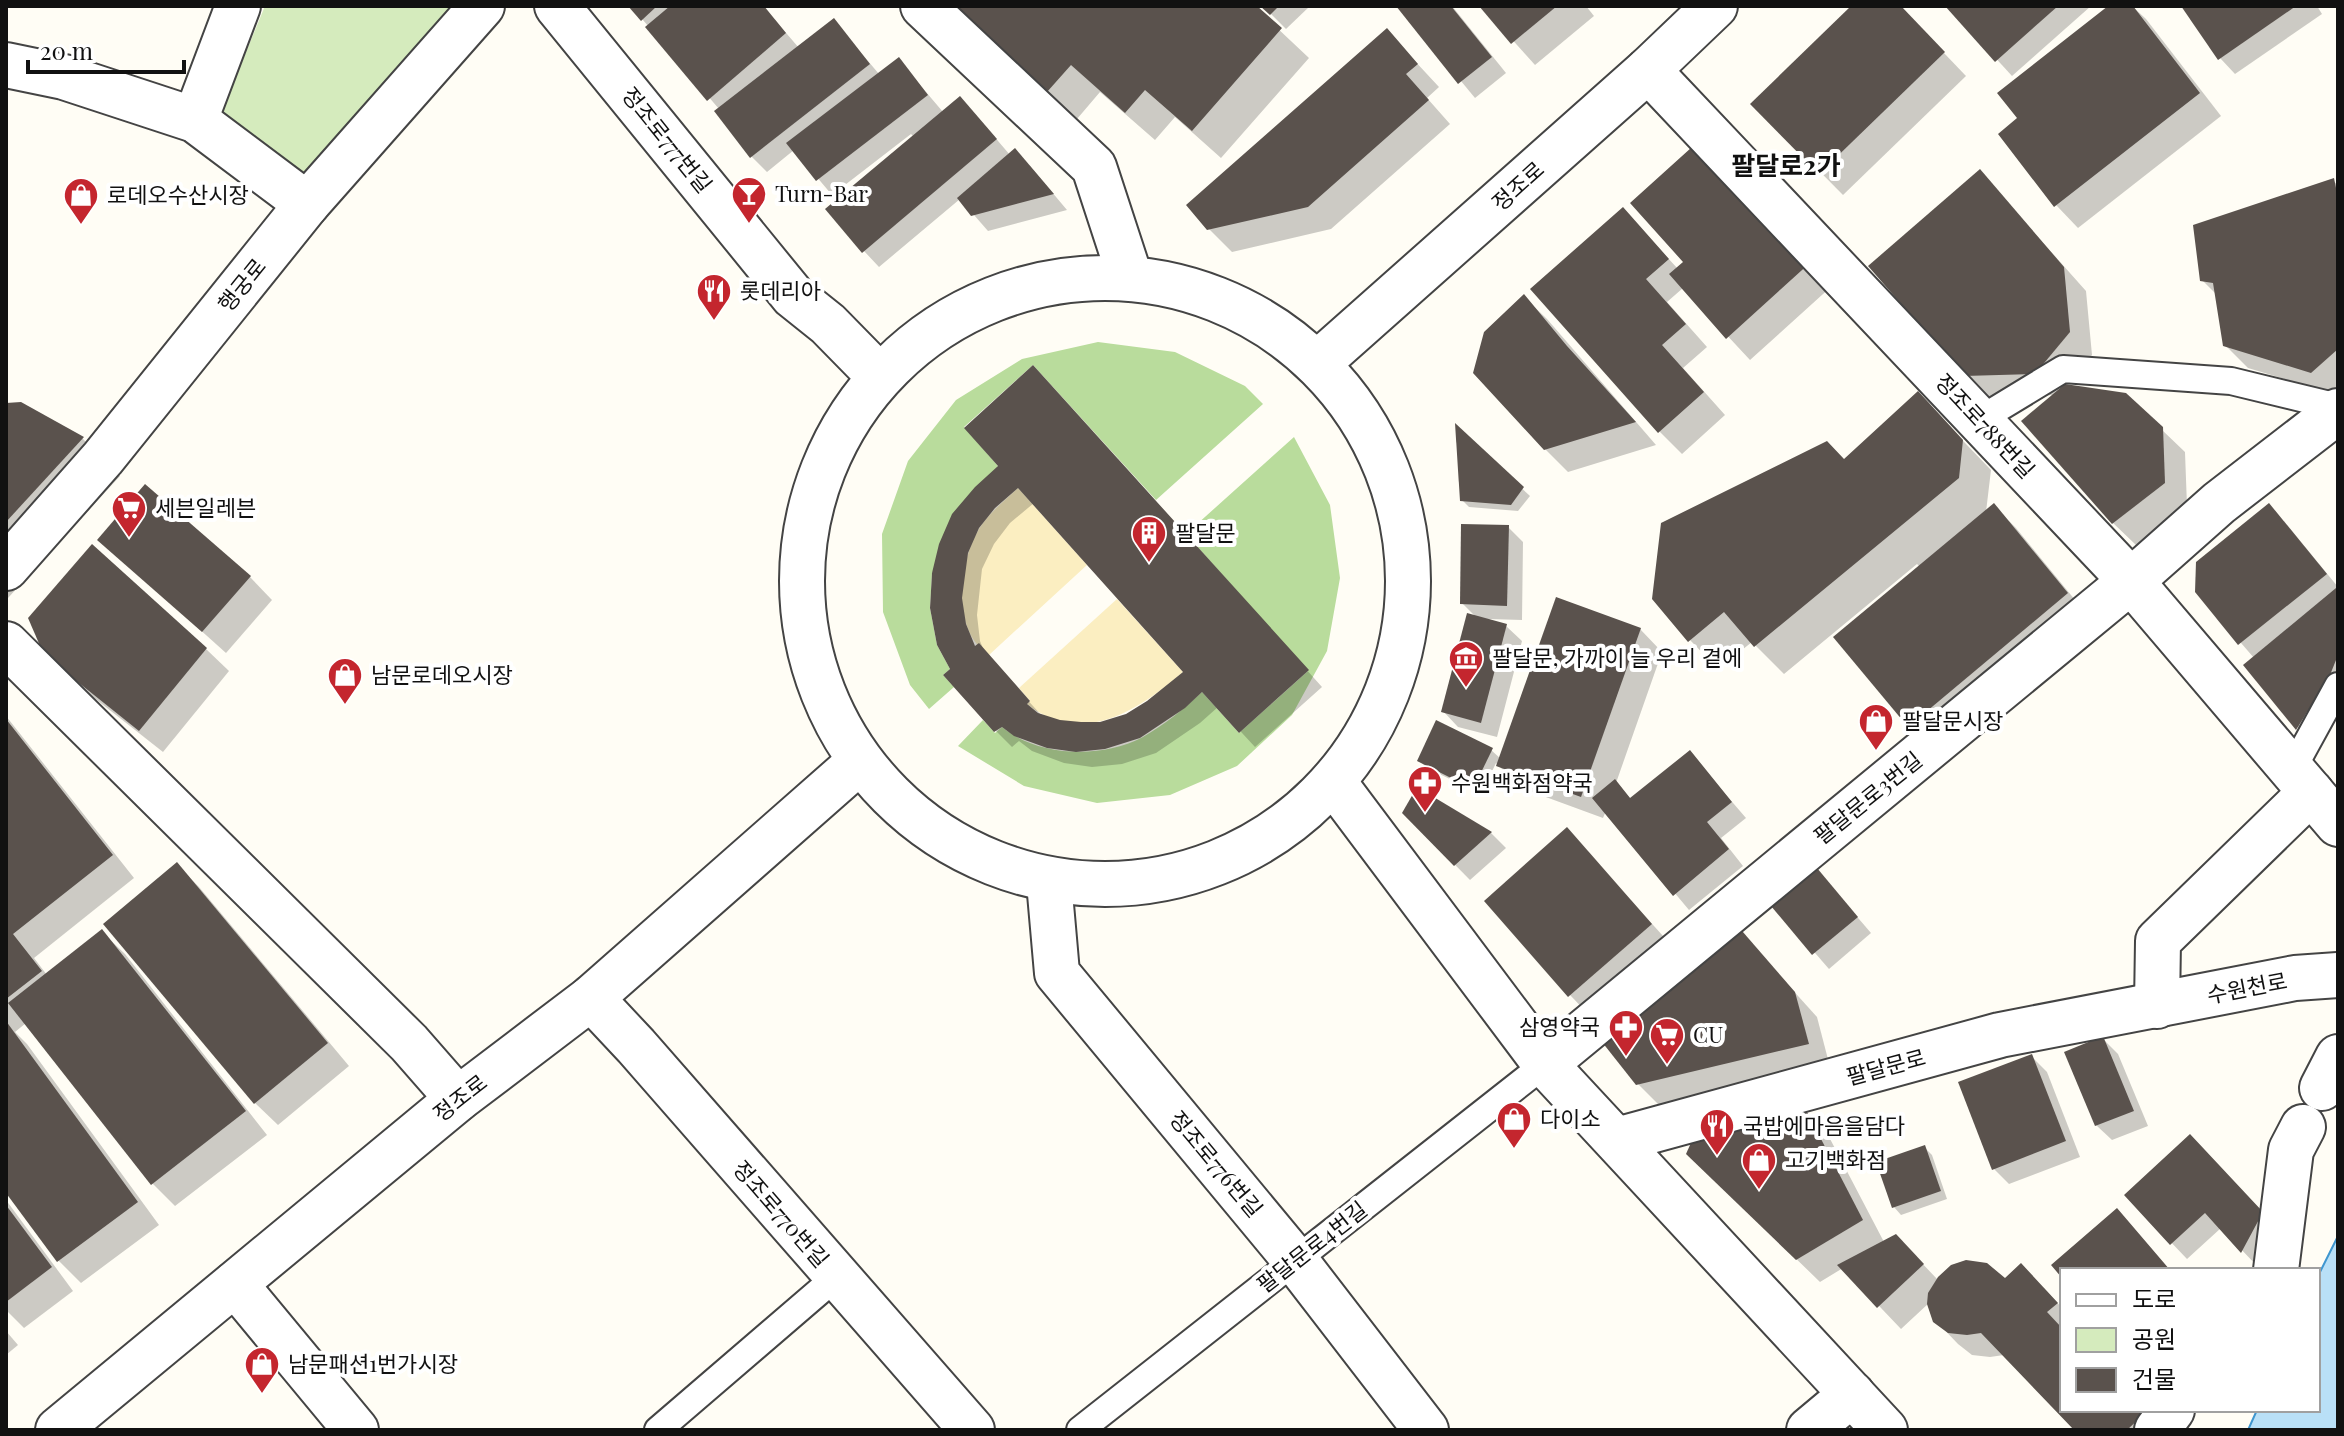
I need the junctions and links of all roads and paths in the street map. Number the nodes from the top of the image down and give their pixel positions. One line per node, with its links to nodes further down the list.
1 (238, 6): 8 (street)
2 (482, 6): 9 (street, 행궁로)
3 (557, 6): 12 (street, 정조로777번길)
4 (923, 6): 10 (street)
5 (1715, 6): 7 (street, 정조로)
6 (6, 65): 8 (street)
7 (1648, 70): 11 (street, 정조로); 14 (street, 정조로788번길)
8 (195, 120): 9 (street)
9 (307, 204): 15 (street, 행궁로)
10 (1130, 277): 11 (street); 12 (street)
11 (1318, 363): 20 (street)
12 (878, 375): 19 (street)
13 (2338, 409): 14 (lane); 16 (street, 팔달문로3번길)
14 (1979, 420): 16 (street, 정조로788번길)
15 (6, 568)
16 (2131, 581): 21 (street, 정조로788번길); 26 (street, 팔달문로3번길)
17 (6, 644): 27 (street)
18 (2338, 686): 21 (lane)
19 (859, 762): 22 (street); 24 (street, 정조로)
20 (1335, 784): 22 (street); 26 (street)
21 (2314, 796): 25 (street)
22 (1049, 882): 30 (street, 정조로776번길)
23 (2338, 975): 25 (street, 수원천로)
24 (591, 998): 27 (street, 정조로); 32 (street, 정조로770번길)
25 (2157, 1006): 29 (street, 팔달문로)
26 (1545, 1064): 29 (street); 30 (lane, 팔달문로4번길)
27 (458, 1099): 33 (street, 정조로)
28 (2303, 1127): 31 (street)
29 (1617, 1140): 34 (street)
30 (1295, 1260): 40 (lane, 팔달문로4번길); 41 (street, 정조로776번길)
31 (2276, 1268)
32 (836, 1277): 38 (lane); 39 (street, 정조로770번길)
33 (235, 1284): 36 (street, 정조로); 37 (street)
34 (1852, 1394): 42 (street); 43 (street)
35 (2170, 1412): 44 (street)
36 (58, 1430)
37 (356, 1430)
38 (658, 1430)
39 (972, 1430)
40 (1080, 1430)
41 (1426, 1430)
42 (1809, 1430)
43 (1885, 1430)
44 (2157, 1430)

